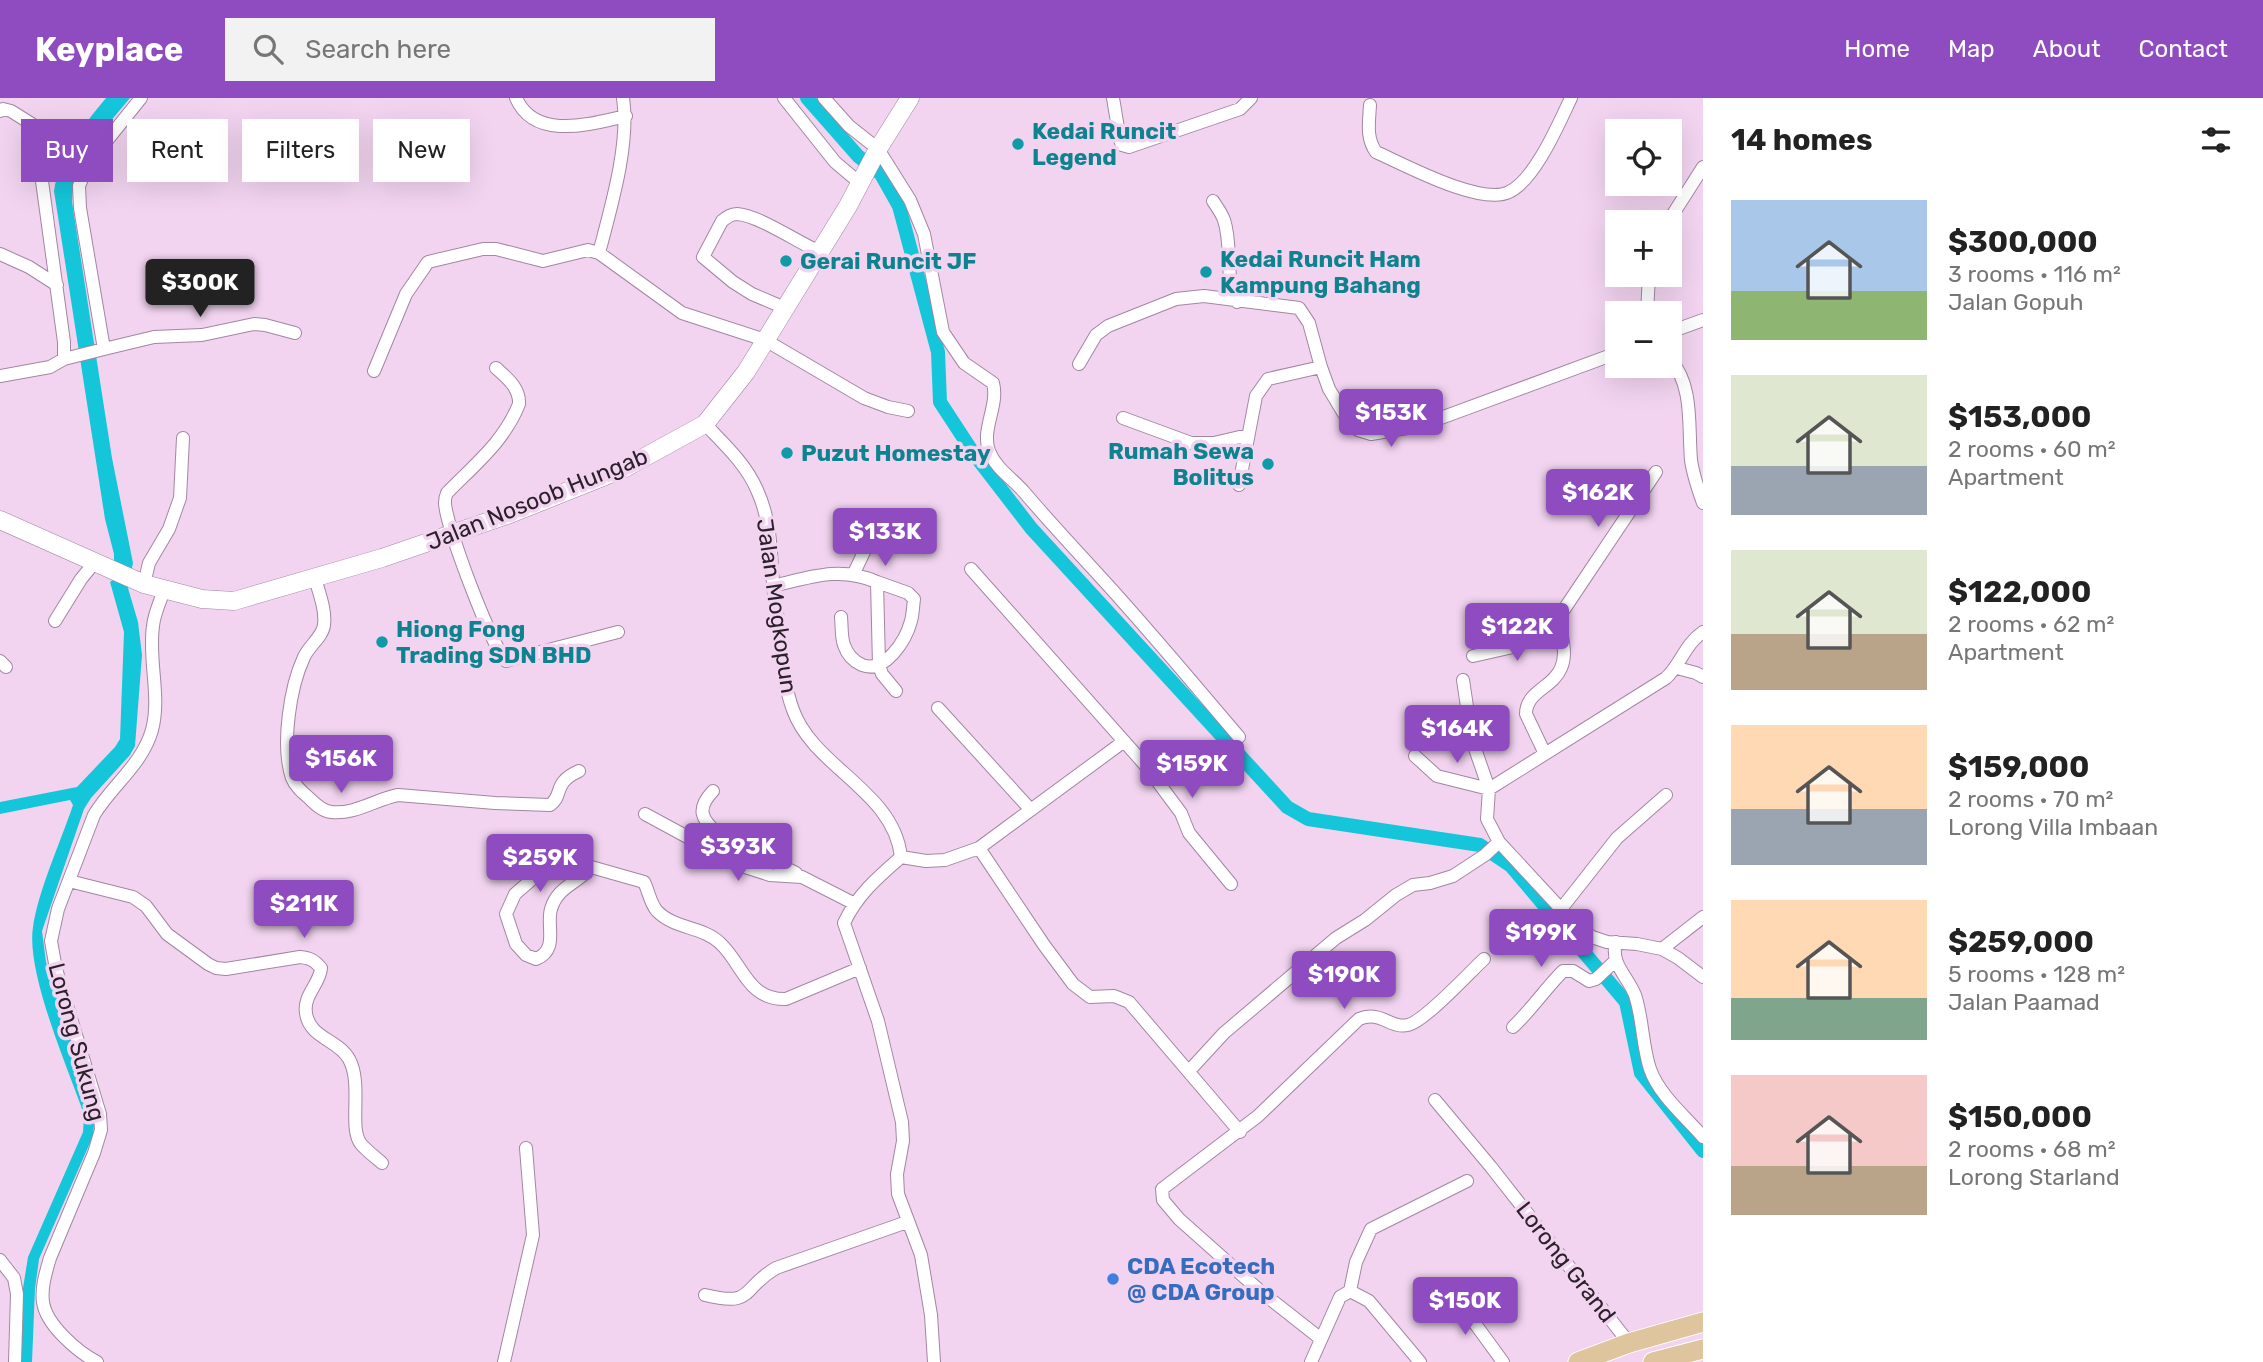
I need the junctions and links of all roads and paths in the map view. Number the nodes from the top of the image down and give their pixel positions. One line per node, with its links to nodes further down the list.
1 (141, 98): 28 (street)
2 (516, 98): 12 (street)
3 (623, 98): 12 (street)
4 (784, 98): 15 (street)
5 (824, 98): 13 (street)
6 (910, 98): 13 (main road, Jalan Nosoob Hungab)
7 (1113, 98): 8 (street)
8 (1251, 98)
9 (1571, 98): 10 (street)
10 (1370, 105)
11 (0, 111): 21 (street)
12 (626, 116): 19 (street)
13 (875, 154): 15 (main road, Jalan Nosoob Hungab); 68 (street)
14 (1703, 167): 17 (street)
15 (862, 181): 18 (main road, Jalan Nosoob Hungab)
16 (1213, 201): 22 (street)
17 (1676, 210)
18 (820, 252): 23 (main road, Jalan Nosoob Hungab); 23 (street)
19 (599, 253): 27 (street); 34 (street)
20 (0, 254): 21 (street)
21 (57, 285): 30 (street)
22 (1237, 302): 31 (street); 32 (street)
23 (785, 308): 27 (main road, Jalan Nosoob Hungab)
24 (1703, 320): 25 (street)
25 (1682, 328)
26 (295, 333): 28 (street)
27 (765, 340): 37 (street); 39 (main road, Jalan Nosoob Hungab)
28 (103, 350): 30 (street)
29 (1605, 357): 32 (street)
30 (69, 358): 35 (street)
31 (1079, 364)
32 (1321, 367): 40 (street)
33 (496, 368): 47 (street)
34 (374, 371)
35 (0, 376)
36 (1682, 378): 44 (street)
37 (908, 411)
38 (1124, 418): 40 (street)
39 (705, 424): 47 (main road, Jalan Nosoob Hungab); 54 (street, Jalan Mogkopun)
40 (1248, 435): 43 (street)
41 (184, 438): 52 (street)
42 (1656, 471): 58 (street)
43 (1239, 485)
44 (1703, 503)
45 (0, 520): 48 (main road, Jalan Nosoob Hungab)
46 (894, 520): 50 (street)
47 (454, 535): 51 (main road, Jalan Nosoob Hungab); 59 (street)
48 (102, 566): 52 (main road, Jalan Nosoob Hungab); 57 (street)
49 (971, 569): 69 (street)
50 (854, 573): 53 (street); 54 (street)
51 (315, 578): 55 (main road, Jalan Nosoob Hungab); 72 (street)
52 (139, 582): 55 (main road, Jalan Nosoob Hungab)
53 (877, 582): 62 (street); 62 (street)
54 (773, 586): 80 (street, Jalan Mogkopun)
55 (164, 590): 83 (street, Lorong Sukung)
56 (841, 617): 62 (street)
57 (55, 621)
58 (1559, 631): 61 (street); 70 (street)
59 (618, 632)
60 (1703, 632): 63 (street)
61 (1473, 656)
62 (879, 665): 66 (street)
63 (1677, 668): 64 (street); 70 (street)
64 (1703, 677)
65 (1463, 680): 73 (street)
66 (895, 691)
67 (939, 708): 76 (street)
68 (1239, 737)
69 (1123, 742): 76 (street); 84 (street)
70 (1545, 754): 73 (street)
71 (1415, 756): 73 (street)
72 (579, 771)
73 (1489, 789): 78 (street)
74 (713, 791): 82 (street)
75 (1665, 795): 86 (street)
76 (1031, 810): 79 (street)
77 (645, 814): 82 (street)
78 (1498, 845): 86 (street); 95 (street)
79 (979, 848): 80 (street); 95 (street)
80 (901, 857): 85 (street)
81 (590, 868): 81 (street); 91 (street)
82 (802, 877): 85 (street)
83 (69, 881): 100 (street); 112 (street, Lorong Sukung)
84 (1231, 884)
85 (853, 903): 91 (street)
86 (1561, 909): 88 (street)
87 (1703, 917): 89 (street)
88 (1616, 942): 89 (street); 92 (street)
89 (1662, 949): 93 (street)
90 (1484, 959): 97 (street)
91 (860, 968): 102 (street)
92 (1606, 970): 94 (street); 98 (street)
93 (1703, 977)
94 (1513, 1027)
95 (1189, 1071): 97 (street)
96 (1435, 1100): 109 (street, Lorong Grand)
97 (1240, 1132): 108 (street)
98 (1703, 1137)
99 (526, 1147): 113 (street)
100 (382, 1163)
101 (1466, 1181): 104 (street)
102 (907, 1222): 106 (street); 114 (street)
103 (0, 1260): 111 (street)
104 (1350, 1291): 108 (street); 116 (street)
105 (1452, 1292): 117 (street)
106 (705, 1295)
107 (1703, 1322): 109 (main road)
108 (1321, 1339): 115 (street)
109 (1629, 1343): 118 (main road)
110 (1703, 1349): 119 (main road)
111 (15, 1362)
112 (97, 1362)
113 (504, 1362)
114 (934, 1362)
115 (1311, 1362)
116 (1420, 1362)
117 (1503, 1362)
118 (1578, 1362)
119 (1653, 1362)

